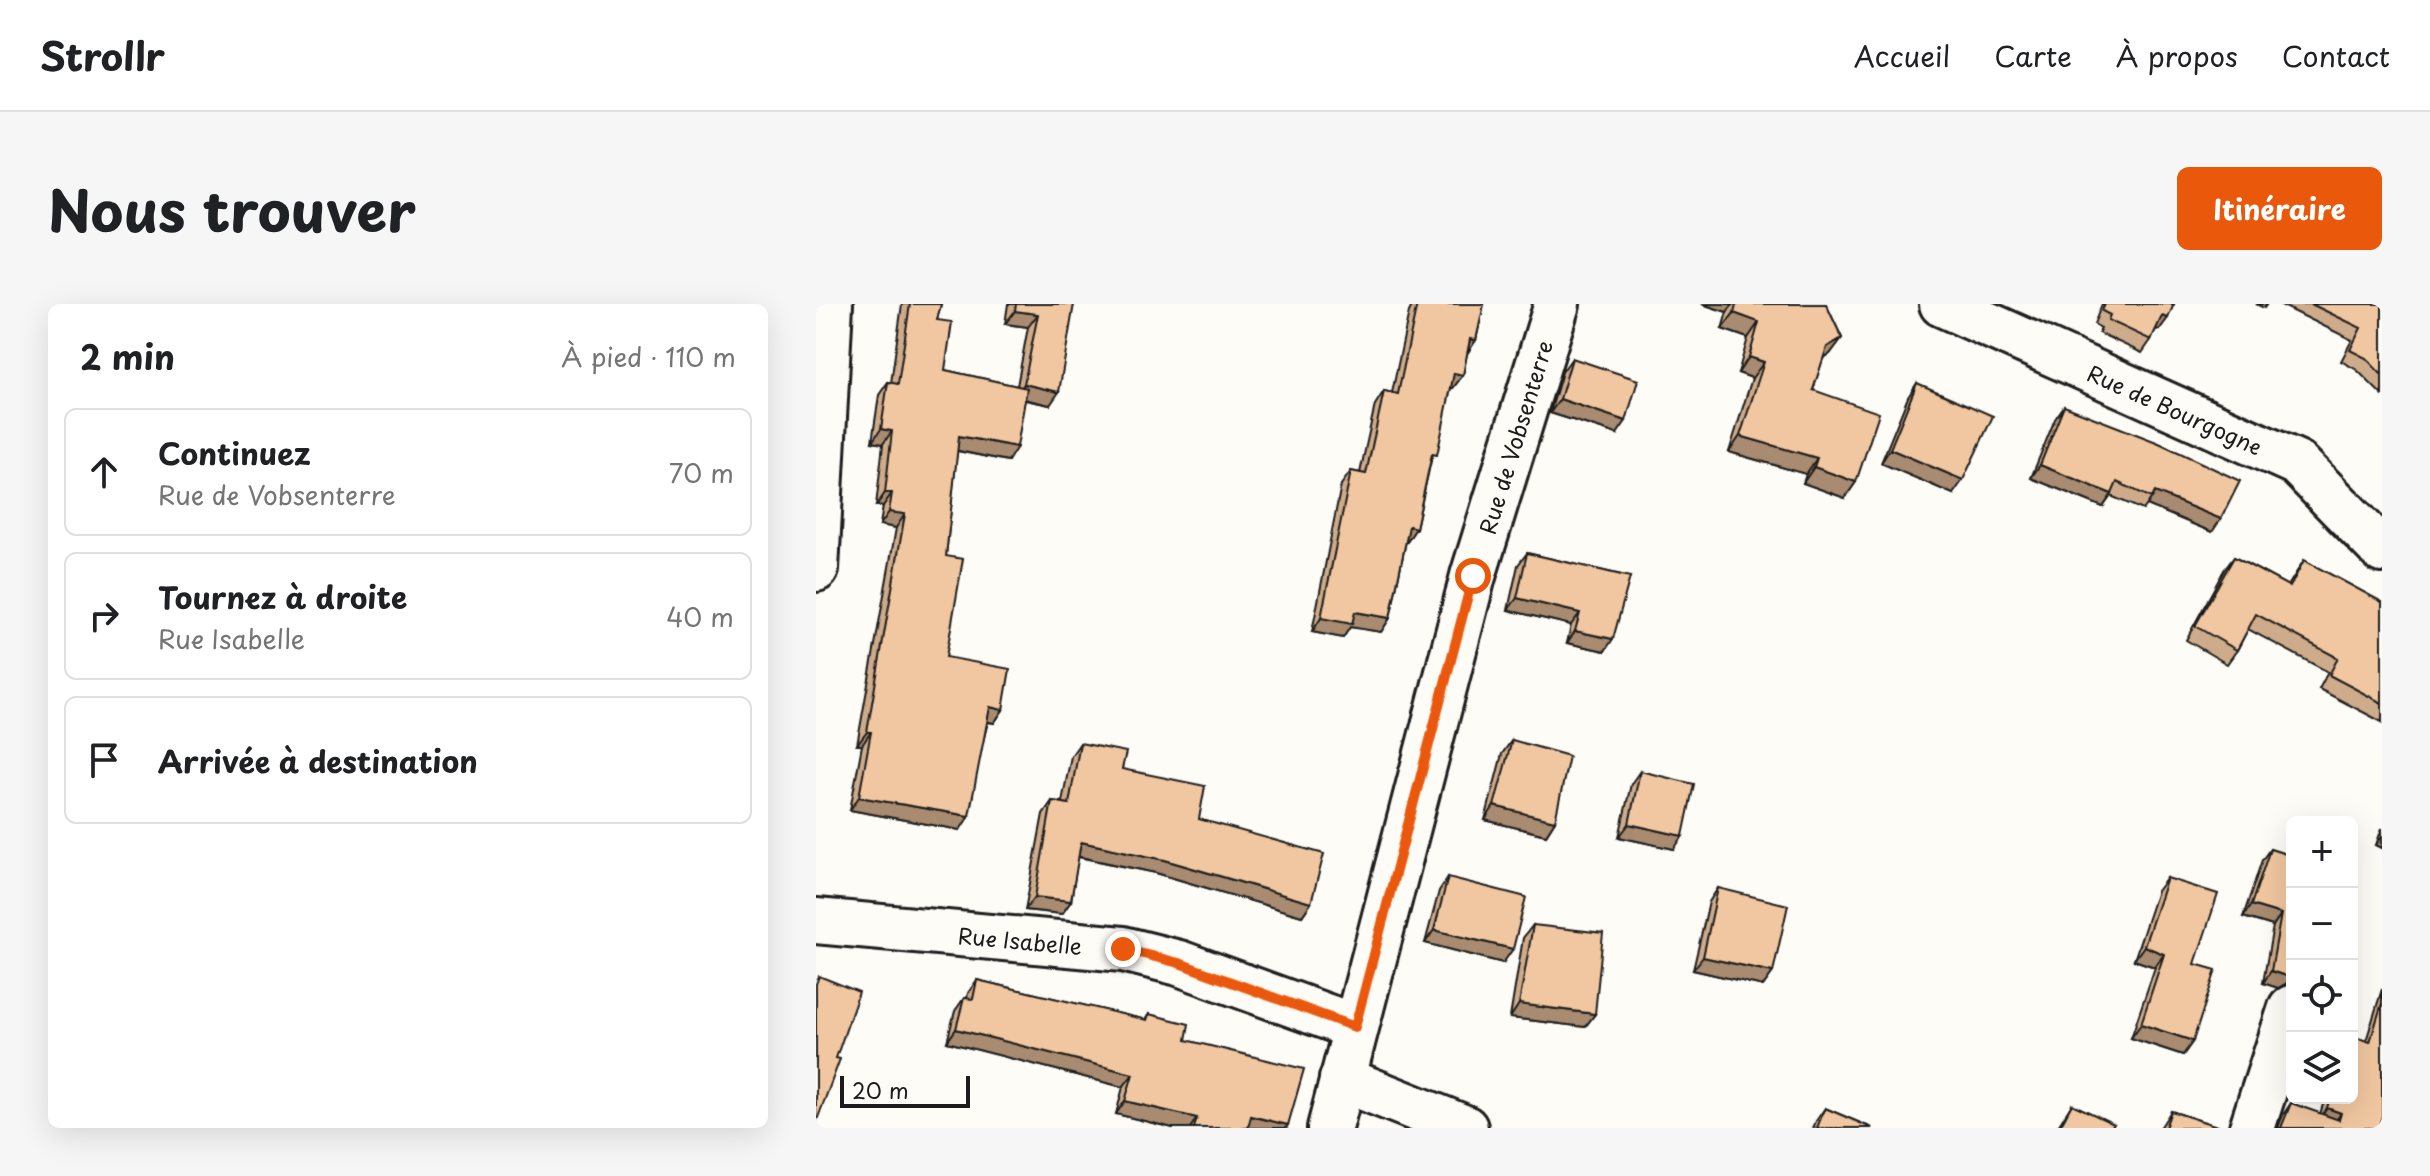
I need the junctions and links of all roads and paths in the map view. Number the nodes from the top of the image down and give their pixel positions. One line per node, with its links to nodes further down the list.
1 (830, 304): 4 (street)
2 (1557, 304): 9 (street, Rue de Vobsenterre)
3 (1942, 304): 5 (street, Rue de Bourgogne)
4 (822, 384): 6 (street)
5 (2382, 550)
6 (816, 569)
7 (816, 921): 9 (street, Rue Isabelle)
8 (2286, 1023): 13 (street)
9 (1355, 1027): 10 (street, Rue de Vobsenterre)
10 (1342, 1079): 11 (street, Rue de Vobsenterre); 12 (street)
11 (1330, 1128)
12 (1465, 1128)
13 (2252, 1128)

